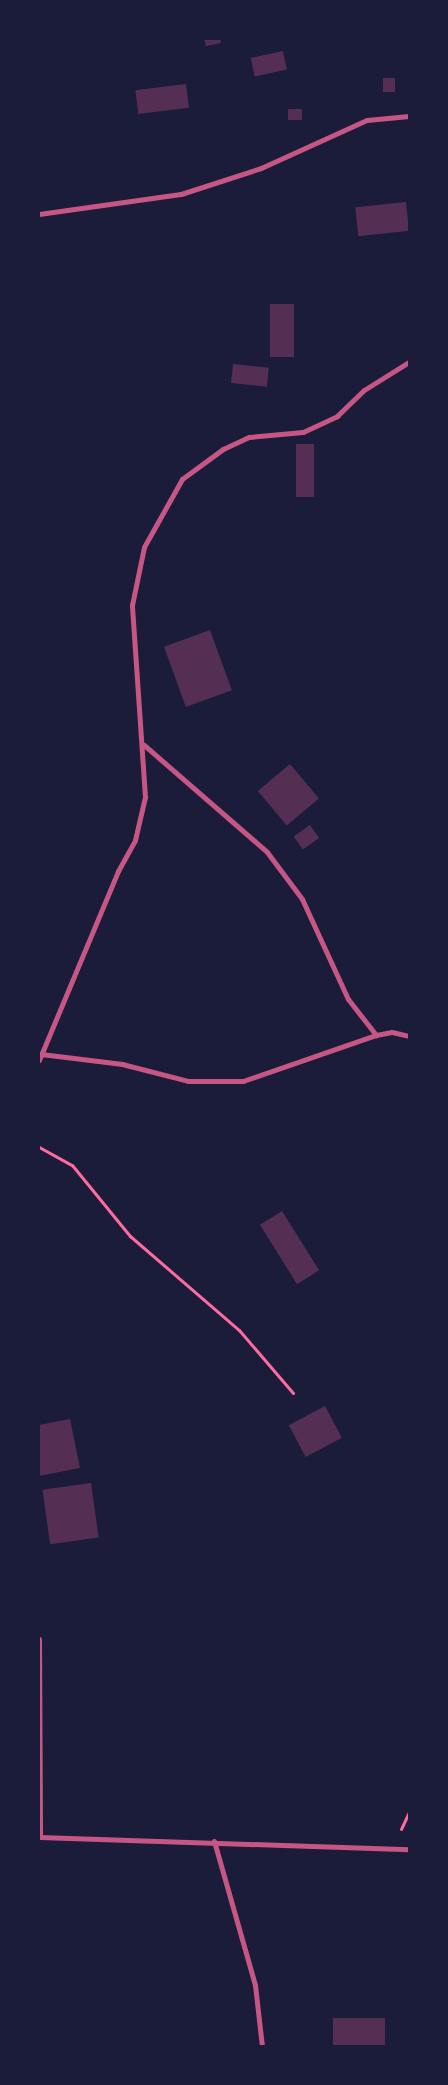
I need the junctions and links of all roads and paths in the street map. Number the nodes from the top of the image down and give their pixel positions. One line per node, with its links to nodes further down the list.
1 (409, 116): 2 (street)
2 (39, 214)
3 (409, 362): 4 (street)
4 (144, 745): 5 (street); 7 (street)
5 (376, 1035): 6 (street); 7 (street)
6 (409, 1036)
7 (41, 1054): 8 (street)
8 (39, 1060)
9 (39, 1147): 10 (path)
10 (293, 1393)
11 (39, 1639): 12 (street)
12 (40, 1837): 13 (street)
13 (214, 1841): 14 (street); 15 (street)
14 (409, 1850)
15 (262, 2046)

